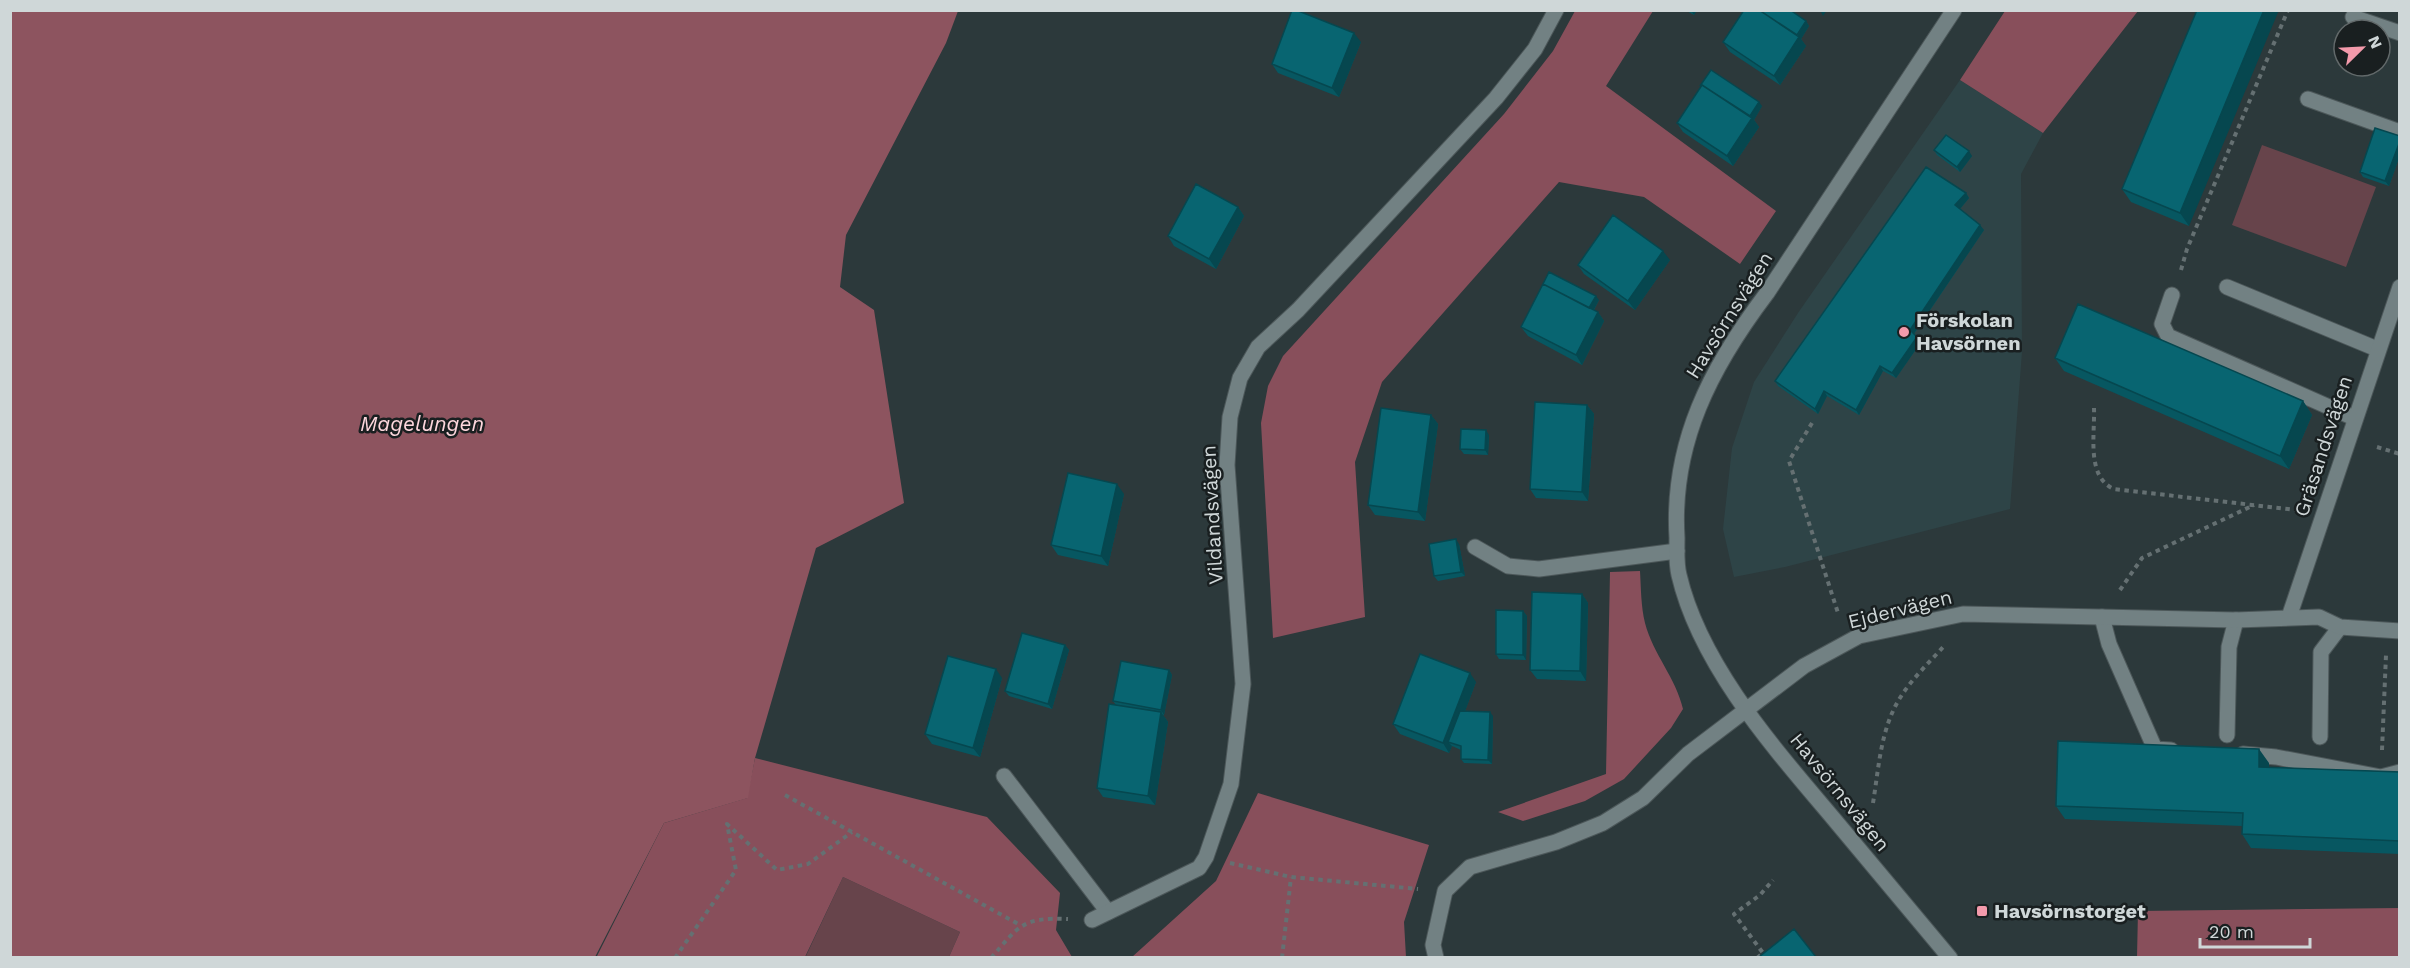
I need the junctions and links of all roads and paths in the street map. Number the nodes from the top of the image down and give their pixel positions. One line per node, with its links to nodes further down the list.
1 (1556, 10): 40 (street, Vildandsvägen)
2 (1954, 10): 20 (street, Havsörnsvägen)
3 (2288, 10): 10 (path)
4 (2353, 17): 5 (street)
5 (2400, 33)
6 (2308, 99): 7 (street)
7 (2400, 132)
8 (2227, 287): 11 (street)
9 (2400, 287): 11 (street, Gräsandsvägen)
10 (2172, 295): 13 (street)
11 (2377, 349): 13 (street, Gräsandsvägen)
12 (2094, 408): 18 (path)
13 (2354, 418): 23 (street, Gräsandsvägen)
14 (1812, 423): 21 (path)
15 (2377, 447): 16 (path)
16 (2400, 454)
17 (2300, 500): 18 (path)
18 (2255, 505): 22 (path)
19 (1475, 547): 20 (street)
20 (1677, 551): 29 (street, Havsörnsvägen)
21 (1838, 613)
22 (2102, 617): 24 (street, Ejdervägen); 29 (street, Ejdervägen); 32 (street)
23 (2289, 617): 24 (street, Ejdervägen); 25 (street, Ejdervägen)
24 (2236, 620): 30 (street)
25 (2340, 627): 26 (street, Ejdervägen); 31 (street)
26 (2400, 631)
27 (1948, 641): 38 (path)
28 (2375, 652): 36 (path)
29 (1747, 709): 43 (street, Ejdervägen); 52 (street, Havsörnsvägen)
30 (2227, 735)
31 (2320, 737)
32 (2188, 751)
33 (2232, 753): 36 (street)
34 (2400, 772): 36 (street)
35 (1004, 777): 44 (street)
36 (2381, 777)
37 (785, 795): 39 (path)
38 (1873, 803)
39 (852, 832): 46 (path); 47 (path)
40 (1206, 857): 41 (path); 44 (street)
41 (1291, 877): 43 (path); 49 (path)
42 (1773, 880): 51 (path)
43 (1445, 891): 50 (street)
44 (1108, 912): 45 (street)
45 (1092, 920): 46 (path)
46 (1020, 925): 48 (path)
47 (675, 957)
48 (991, 957)
49 (1282, 957)
50 (1436, 957)
51 (1757, 957)
52 (1950, 957)

